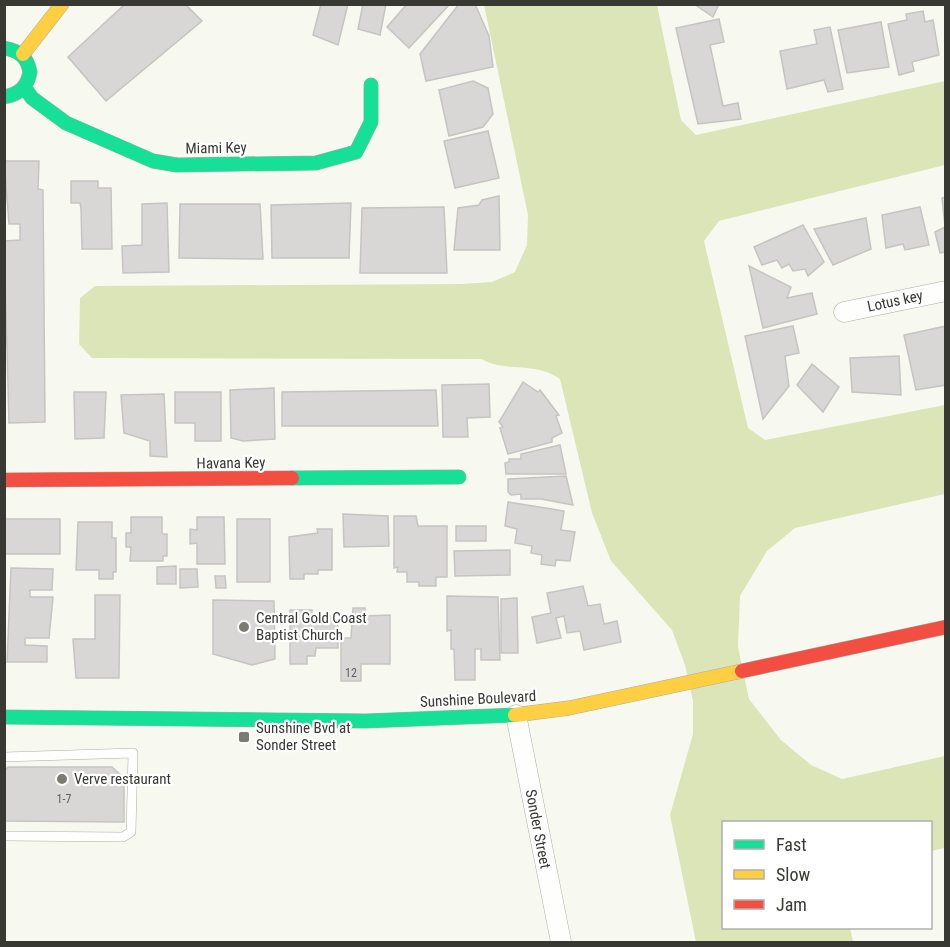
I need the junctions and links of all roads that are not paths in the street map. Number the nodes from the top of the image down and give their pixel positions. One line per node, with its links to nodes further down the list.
1 (62, 4): 3 (street)
2 (4, 48): 3 (street)
3 (23, 54): 5 (street)
4 (371, 85): 5 (street, Miami Key)
5 (25, 88): 6 (street)
6 (4, 97)
7 (945, 291): 8 (street, Lotus key)
8 (844, 312)
9 (459, 477): 10 (street, Havana Key)
10 (4, 480)
11 (945, 627): 12 (street, Sunshine Boulevard)
12 (516, 716): 13 (street, Sunshine Boulevard); 16 (street, Sonder Street)
13 (4, 717)
14 (4, 757): 15 (lane)
15 (4, 836)
16 (561, 942)

